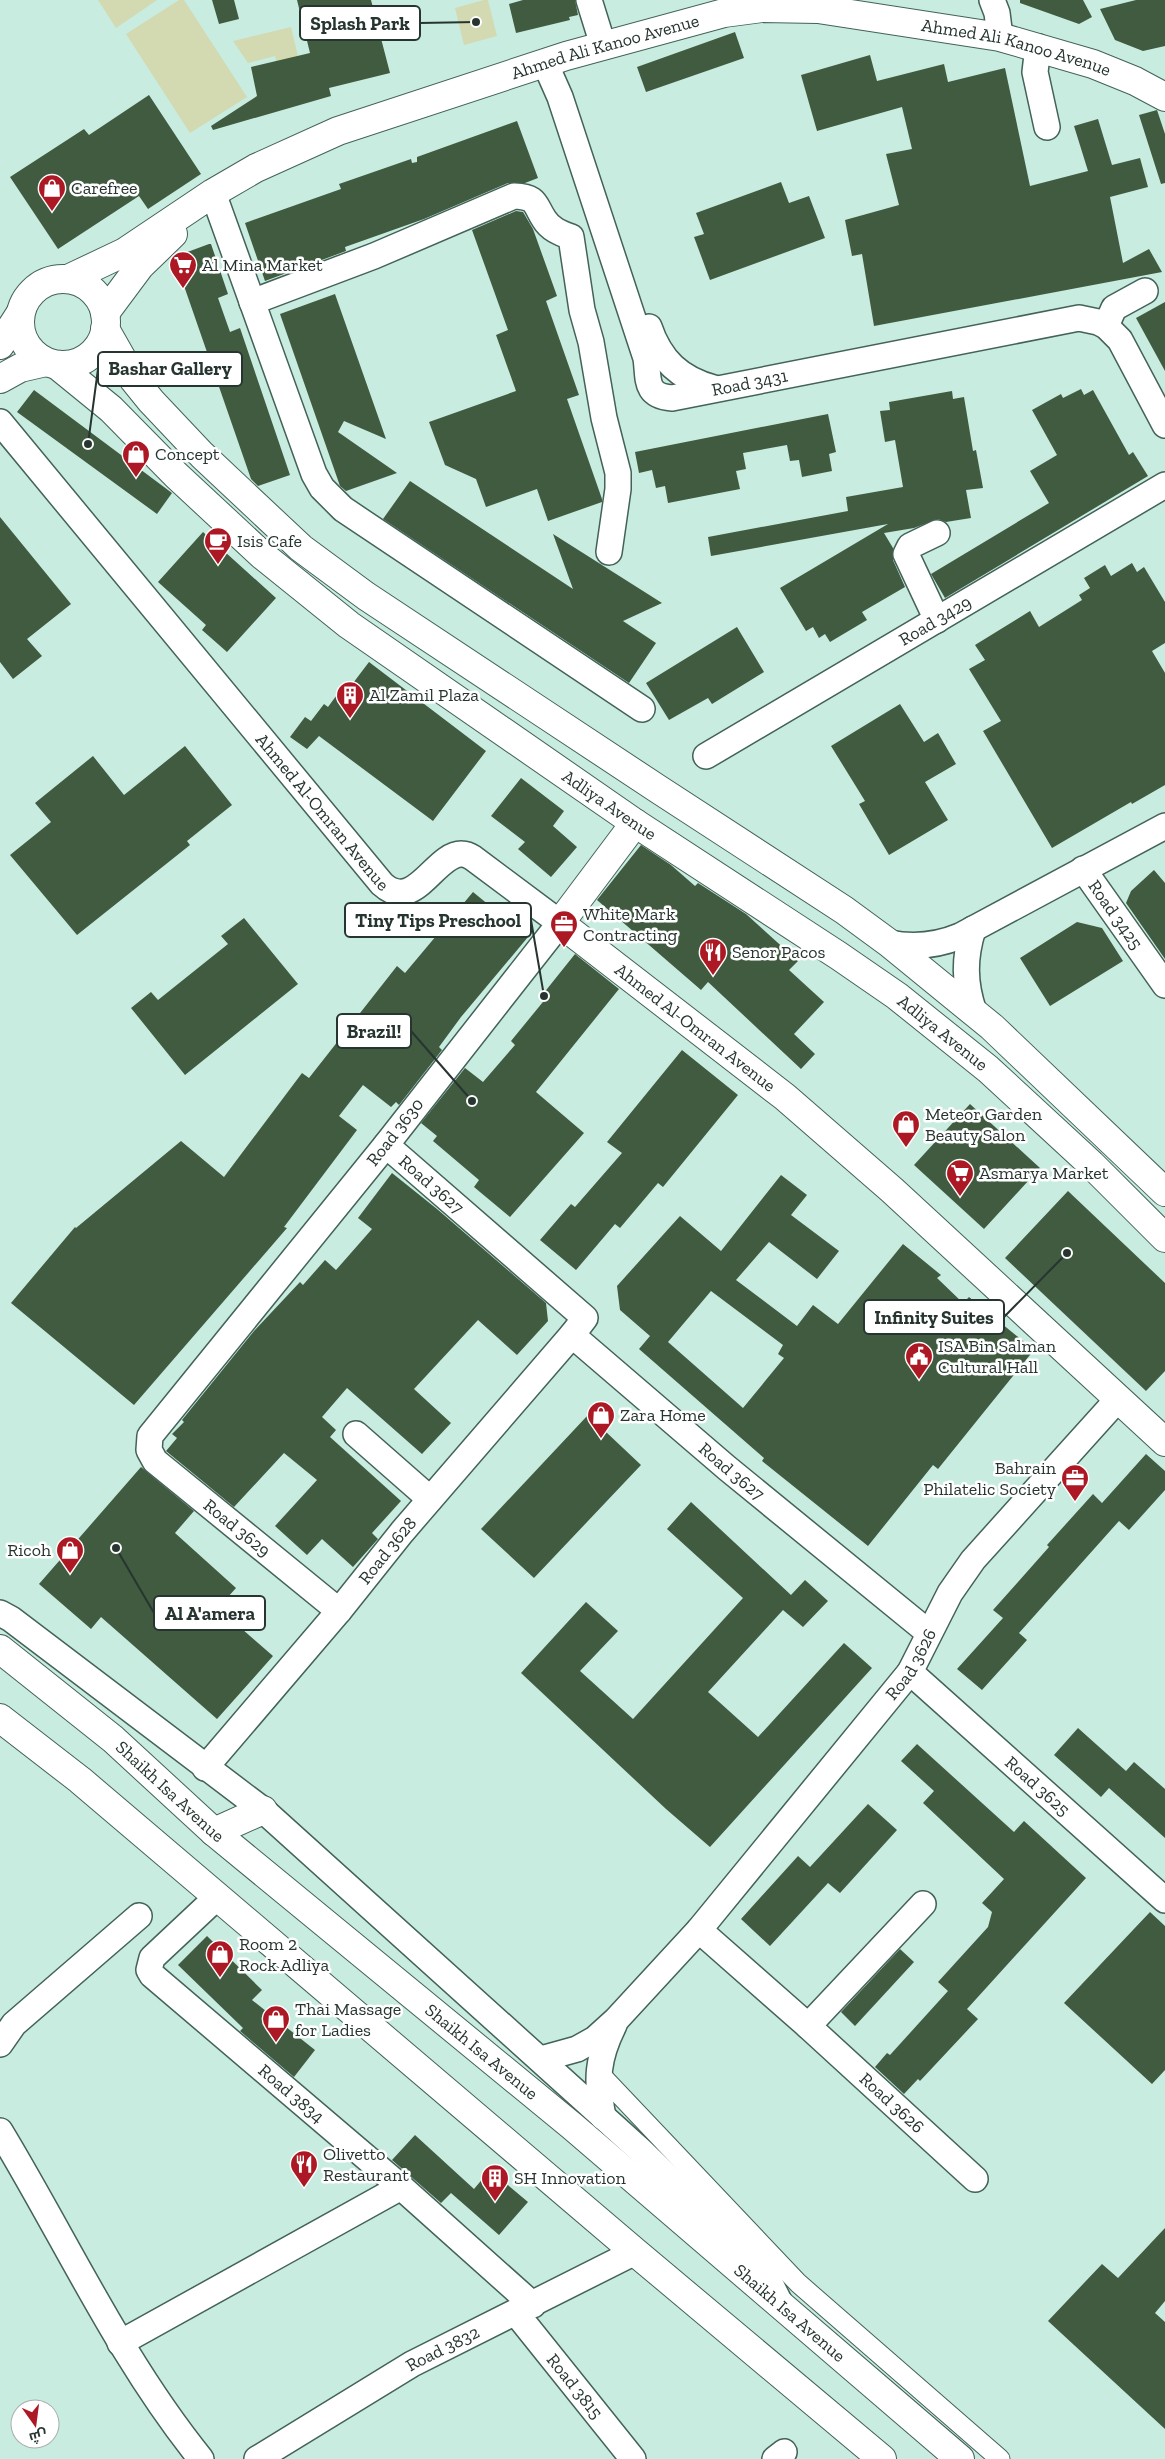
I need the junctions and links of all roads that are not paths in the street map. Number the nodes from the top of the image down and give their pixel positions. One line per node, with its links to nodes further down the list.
1 (589, 0): 4 (street)
2 (992, 0): 3 (street)
3 (1000, 37): 4 (main road, Ahmed Ali Kanoo Avenue); 5 (main road, Ahmed Ali Kanoo Avenue)
4 (603, 45): 6 (main road, Ahmed Ali Kanoo Avenue)
5 (1038, 46): 7 (main road, Ahmed Ali Kanoo Avenue); 8 (street)
6 (556, 60): 9 (main road, Ahmed Ali Kanoo Avenue); 10 (street, Road 3431)
7 (1165, 97)
8 (1046, 127)
9 (209, 195): 12 (main road, Ahmed Ali Kanoo Avenue); 14 (street); 16 (main road, Ahmed Ali Kanoo Avenue)
10 (608, 223): 11 (street); 17 (street, Road 3431)
11 (571, 237): 14 (street); 26 (street)
12 (68, 279): 15 (main road); 16 (main road)
13 (1145, 291): 17 (street)
14 (252, 302): 28 (street)
15 (20, 314): 18 (main road); 19 (main road)
16 (105, 321): 19 (main road); 35 (main road, Adliya Avenue)
17 (1106, 326): 21 (street)
18 (0, 345)
19 (52, 363): 20 (main road); 30 (main road, Adliya Avenue)
20 (0, 380)
21 (1157, 393): 23 (street)
22 (0, 422): 33 (street, Ahmed Al-Omran Avenue)
23 (1165, 425)
24 (1165, 485): 27 (street, Road 3429)
25 (937, 533): 27 (street)
26 (608, 552)
27 (937, 620): 29 (street, Road 3429)
28 (642, 709)
29 (706, 756)
30 (635, 823): 33 (main road, Road 3630); 40 (main road, Adliya Avenue)
31 (1165, 826): 32 (street, Road 3425)
32 (1083, 869): 34 (street, Road 3425); 36 (street, Road 3425)
33 (560, 923): 38 (street, Road 3630); 42 (main road, Ahmed Al-Omran Avenue)
34 (973, 929): 35 (street, Road 3425); 37 (street)
35 (889, 943): 37 (main road, Adliya Avenue)
36 (1165, 985)
37 (974, 1012): 39 (main road, Adliya Avenue)
38 (386, 1145): 41 (street, Road 3627); 44 (street, Road 3630)
39 (1165, 1192)
40 (1165, 1238)
41 (572, 1335): 46 (street, Road 3628); 49 (street, Road 3627)
42 (1118, 1399): 45 (main road, Ahmed Al-Omran Avenue); 49 (street, Road 3626)
43 (356, 1434): 46 (street)
44 (150, 1436): 47 (street, Road 3629)
45 (1165, 1442)
46 (430, 1499): 47 (street, Road 3628)
47 (339, 1612): 53 (street, Road 3628)
48 (0, 1613): 53 (street)
49 (929, 1633): 51 (street, Road 3626)
50 (0, 1648): 55 (main road, Shaikh Isa Avenue)
51 (910, 1672): 57 (street, Road 3625); 60 (street, Road 3626)
52 (0, 1718): 56 (main road)
53 (205, 1768): 54 (street)
54 (263, 1810): 55 (main road); 64 (street)
55 (214, 1832): 71 (main road, Shaikh Isa Avenue)
56 (216, 1898): 69 (street, Road 3834); 70 (main road)
57 (1165, 1900)
58 (923, 1904): 62 (street)
59 (139, 1916): 63 (street)
60 (699, 1930): 61 (street, Road 3626); 62 (street, Road 3626)
61 (616, 2020): 64 (street, Road 3626); 65 (street, Road 3626)
62 (808, 2026): 68 (street, Road 3626)
63 (0, 2044)
64 (540, 2059): 66 (street)
65 (599, 2073): 66 (street, Road 3626); 79 (street)
66 (603, 2117): 71 (street)
67 (0, 2131): 73 (street)
68 (975, 2179)
69 (401, 2187): 72 (street, Road 3834); 73 (street)
70 (635, 2252): 72 (street, Road 3832); 77 (main road)
71 (781, 2305): 78 (main road, Shaikh Isa Avenue)
72 (525, 2309): 75 (street, Road 3832); 76 (street, Road 3815)
73 (120, 2343): 74 (street)
74 (201, 2459)
75 (257, 2459)
76 (633, 2459)
77 (882, 2459)
78 (960, 2459)
79 (1000, 2459)

